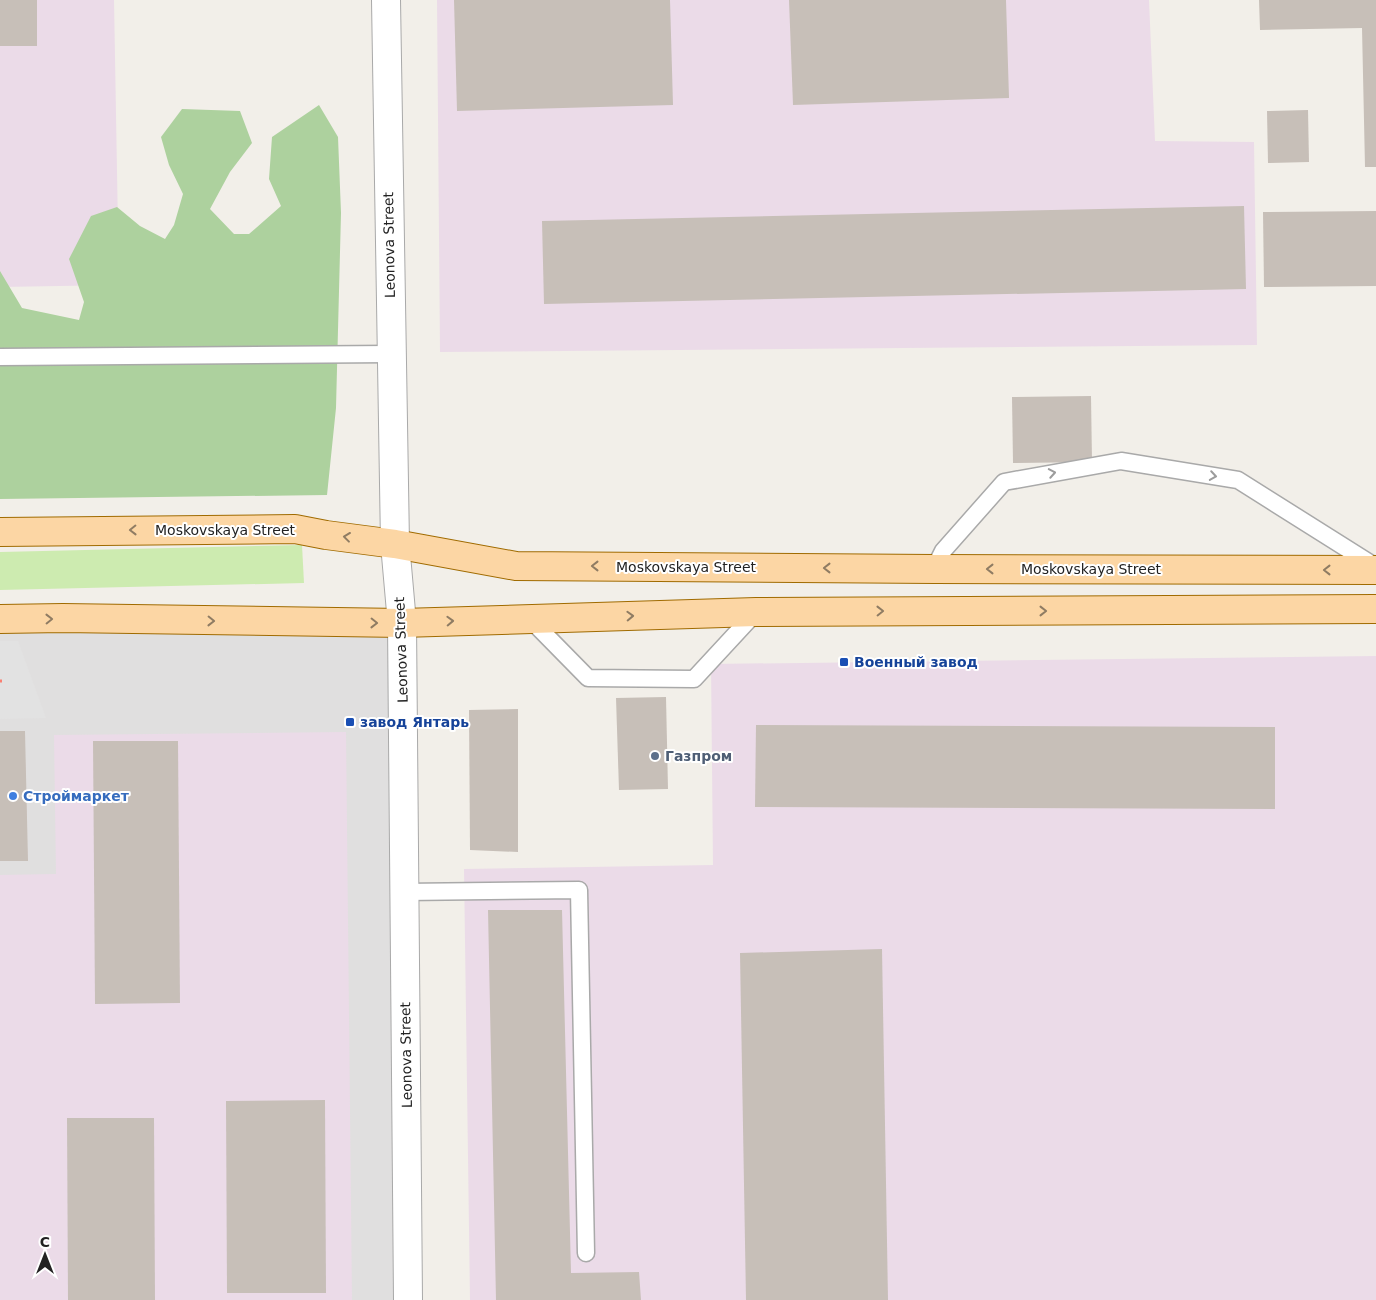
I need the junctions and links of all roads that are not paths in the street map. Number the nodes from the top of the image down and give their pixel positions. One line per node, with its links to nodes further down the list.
1 (386, 0): 2 (street, Leonova Street)
2 (391, 354): 3 (lane); 5 (street, Leonova Street)
3 (0, 357)
4 (0, 532): 5 (main road, Moskovskaya Street, one-way to 4)
5 (395, 544): 7 (main road, Moskovskaya Street, one-way to 5); 12 (street, Leonova Street)
6 (1376, 568): 7 (main road, Moskovskaya Street, one-way to 7); 7 (lane, one-way to 6)
7 (934, 569)
8 (1376, 609): 9 (main road, one-way to 8)
9 (756, 612): 10 (main road, one-way to 9); 10 (lane)
10 (529, 618): 12 (main road, one-way to 10)
11 (0, 619): 12 (main road, one-way to 12)
12 (402, 623): 13 (street, Leonova Street)
13 (404, 892): 14 (lane); 15 (street, Leonova Street)
14 (586, 1253)
15 (408, 1300)

